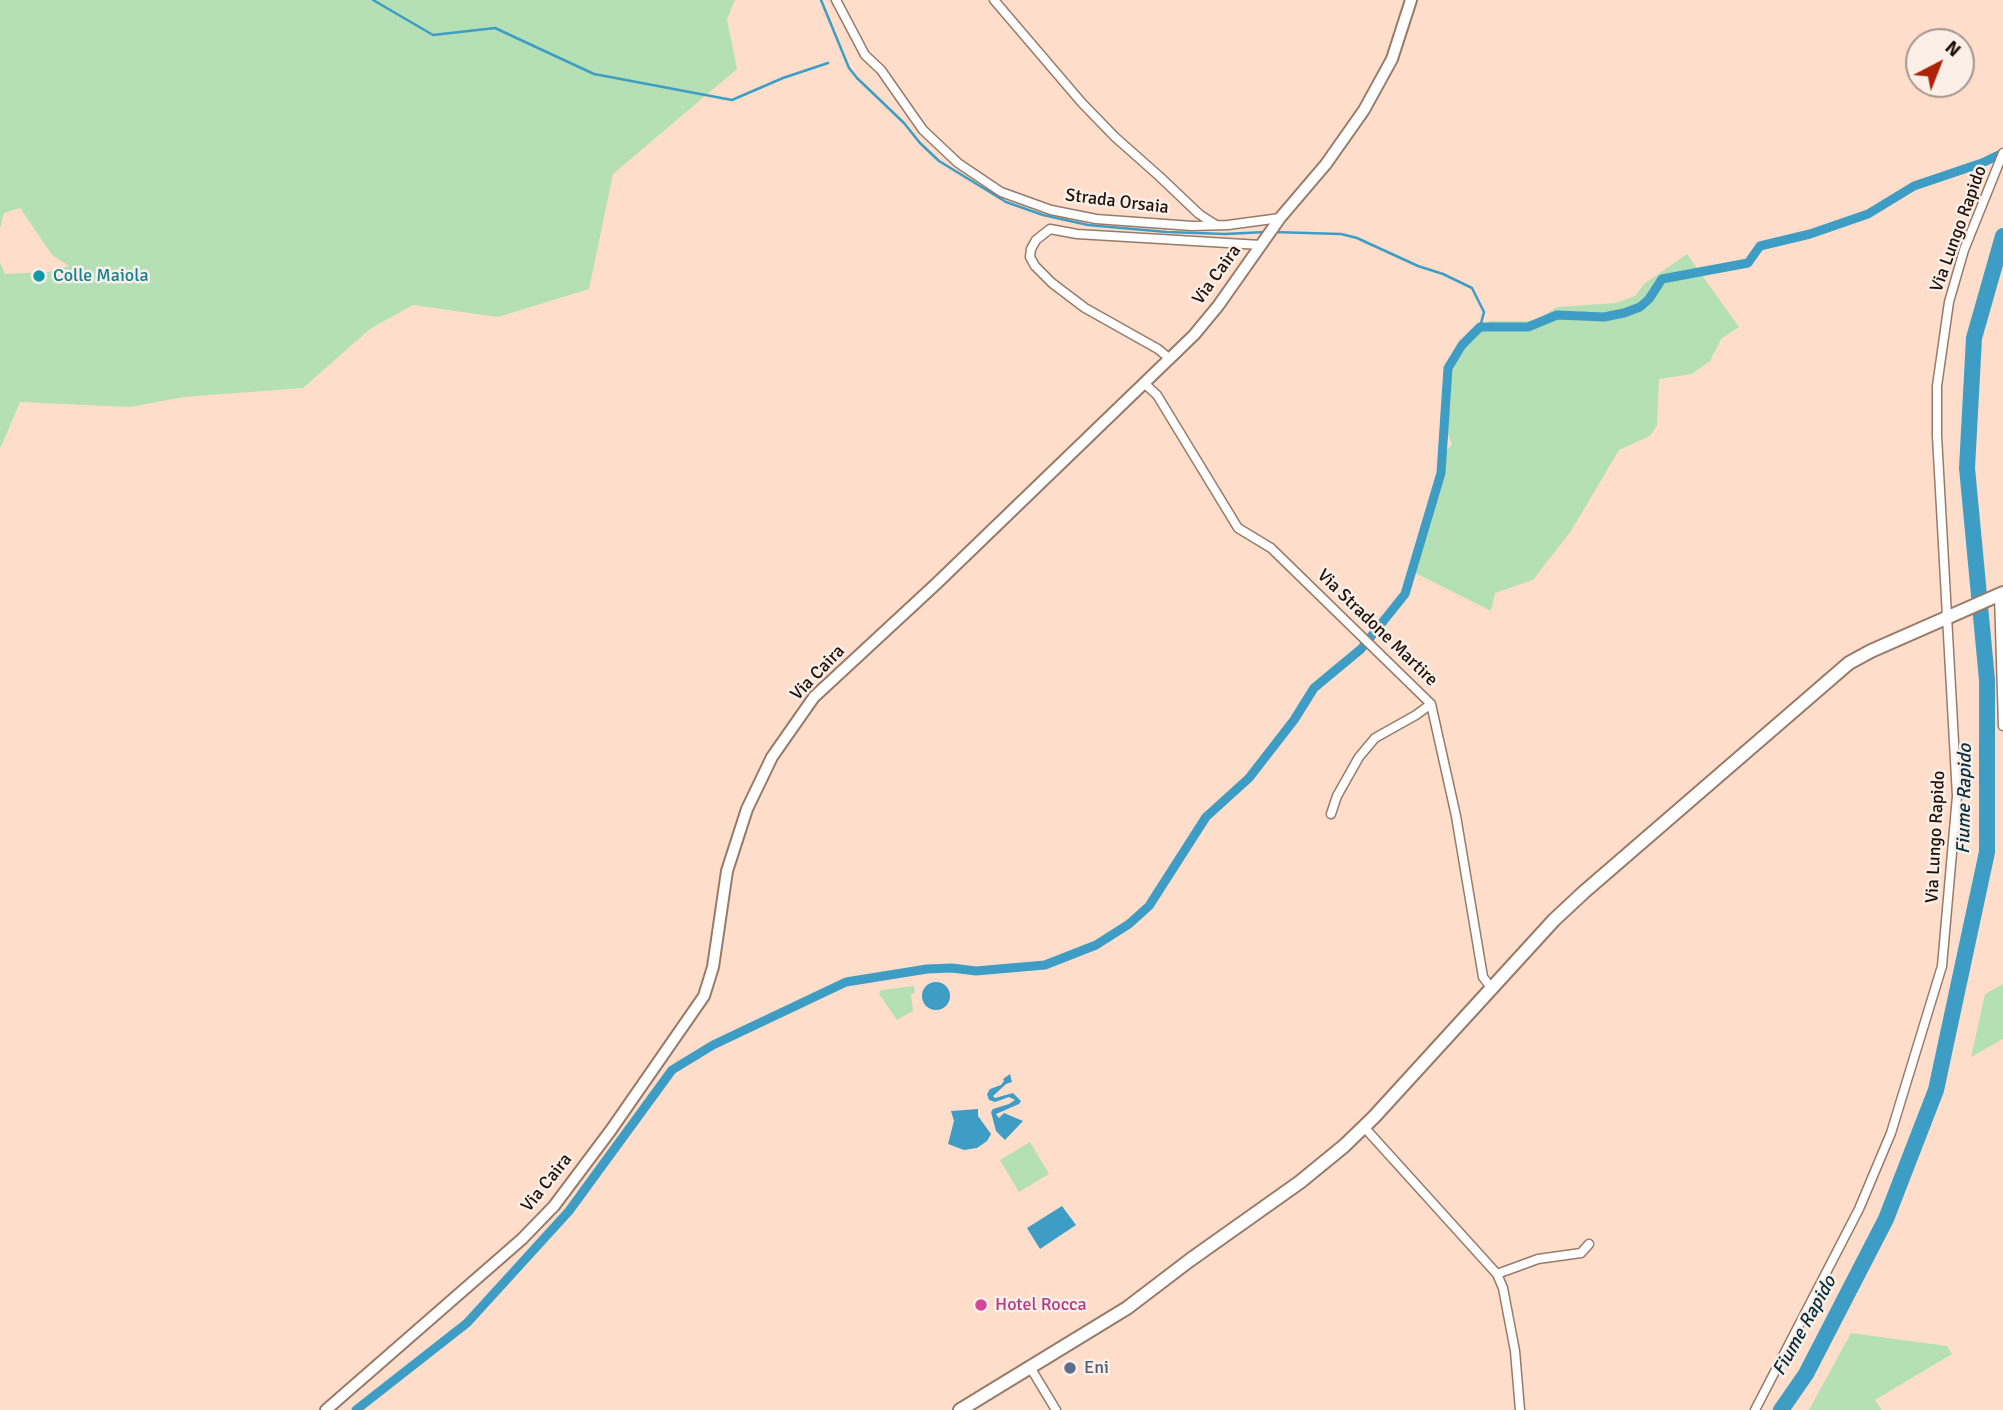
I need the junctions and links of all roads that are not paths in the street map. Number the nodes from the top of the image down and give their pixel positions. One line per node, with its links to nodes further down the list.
1 (836, 0): 6 (street, Strada Orsaia)
2 (994, 0): 6 (street)
3 (1411, 0): 5 (street, Via Caira)
4 (2003, 153): 11 (street, Via Lungo Rapido)
5 (1280, 218): 6 (street, Strada Orsaia); 7 (street, Via Caira)
6 (1216, 225)
7 (1261, 245): 8 (street, Via Caira); 8 (street)
8 (1170, 359): 9 (street, Via Caira)
9 (1145, 384): 12 (street, Via Stradone Martire); 21 (street, Via Caira)
10 (1996, 596): 11 (main road); 13 (street)
11 (1951, 615): 15 (main road); 24 (street, Via Lungo Rapido)
12 (1432, 704): 14 (street); 15 (street, Via Stradone Martire)
13 (2003, 726)
14 (1331, 814)
15 (1492, 989): 16 (main road)
16 (1364, 1128): 18 (street); 19 (main road)
17 (1590, 1244): 18 (street)
18 (1497, 1274): 23 (street)
19 (1030, 1367): 20 (main road); 22 (street)
20 (962, 1409)
21 (326, 1410)
22 (1056, 1410)
23 (1520, 1410)
24 (1755, 1410)

